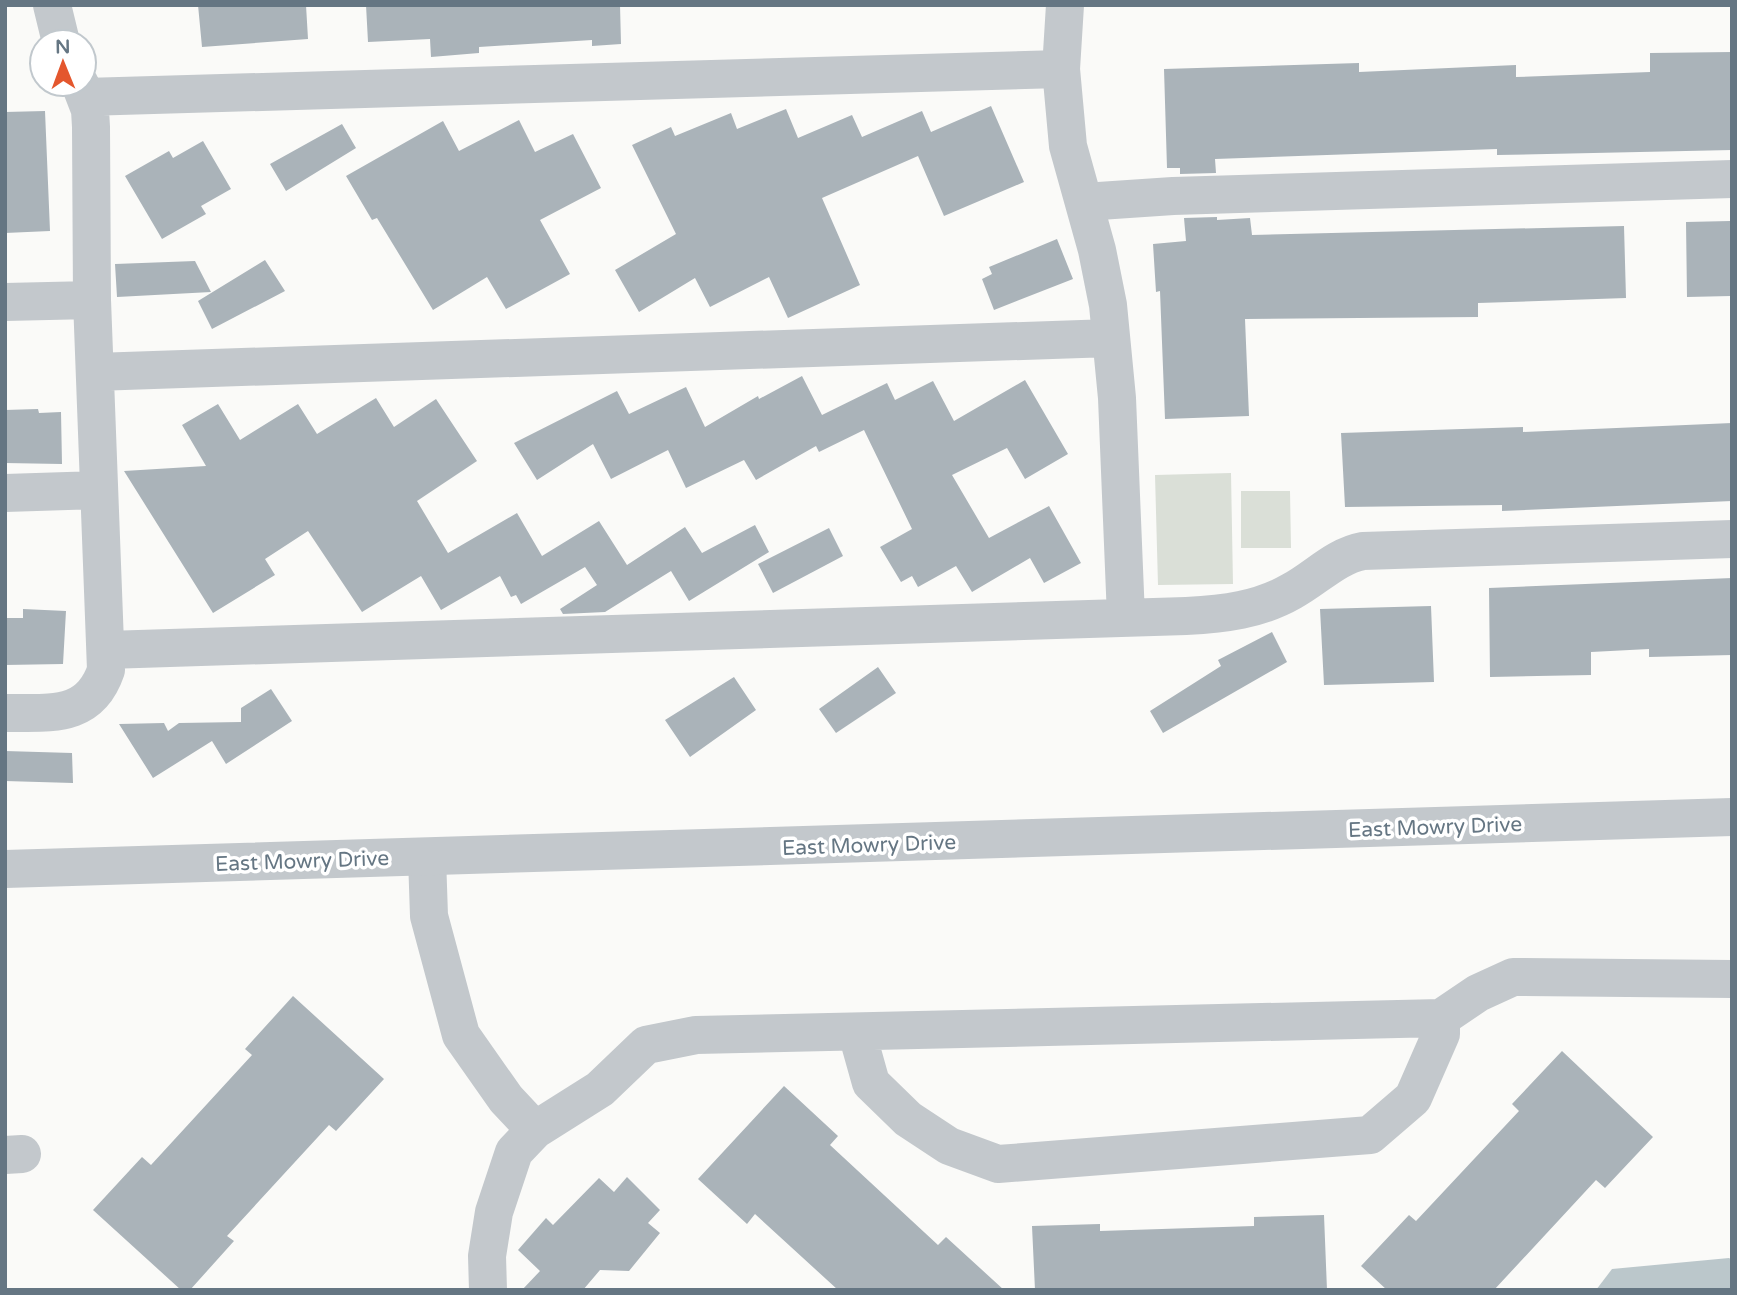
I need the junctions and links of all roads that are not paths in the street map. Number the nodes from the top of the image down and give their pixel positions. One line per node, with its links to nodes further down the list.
1 (52, 5): 3 (street)
2 (1065, 5): 4 (street)
3 (58, 28)
4 (1061, 69): 5 (street); 8 (street)
5 (98, 91)
6 (85, 98): 9 (street)
7 (1732, 179): 8 (street)
8 (1084, 202): 11 (street)
9 (92, 300): 10 (street); 12 (street)
10 (5, 302)
11 (1111, 338): 12 (street); 16 (street)
12 (95, 372): 13 (street)
13 (99, 490): 14 (street); 17 (street)
14 (5, 493)
15 (1732, 539): 16 (street)
16 (1126, 617): 17 (street)
17 (107, 650): 18 (street)
18 (5, 713)
19 (1732, 817): 20 (street, East Mowry Drive)
20 (427, 857): 21 (street, East Mowry Drive); 25 (street)
21 (5, 869)
22 (1732, 979): 23 (street)
23 (1441, 1018): 24 (street); 24 (street)
24 (857, 1033): 25 (street)
25 (535, 1130): 26 (street)
26 (488, 1290)

